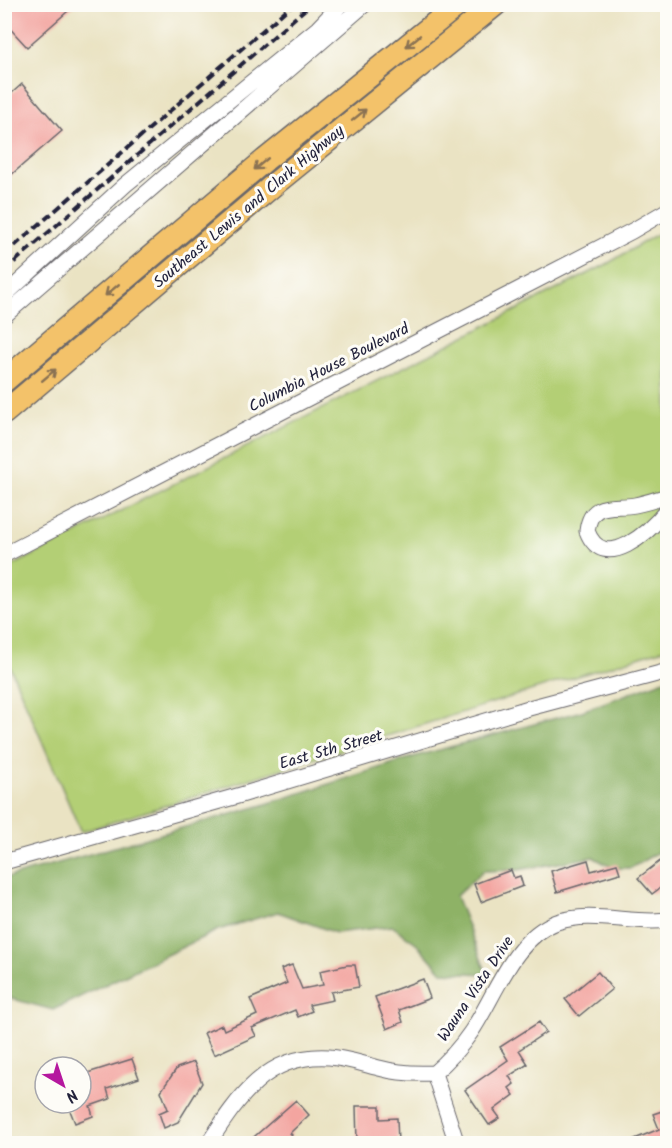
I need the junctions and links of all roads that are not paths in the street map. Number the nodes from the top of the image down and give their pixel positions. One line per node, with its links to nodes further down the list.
1 (341, 4): 6 (street)
2 (365, 4): 7 (street)
3 (459, 4): 8 (highway, Southeast Lewis and Clark Highway, one-way to 8)
4 (496, 4): 9 (highway, Southeast Lewis and Clark Highway, one-way to 4)
5 (668, 210): 12 (street, Columbia House Boulevard)
6 (4, 296)
7 (4, 316)
8 (4, 381)
9 (4, 413)
10 (668, 496): 11 (street)
11 (668, 509)
12 (4, 555)
13 (668, 671): 14 (street, East 5th Street)
14 (4, 862)
15 (668, 920): 16 (street, Wauna Vista Drive)
16 (434, 1073): 17 (street); 18 (street)
17 (208, 1143)
18 (457, 1143)

